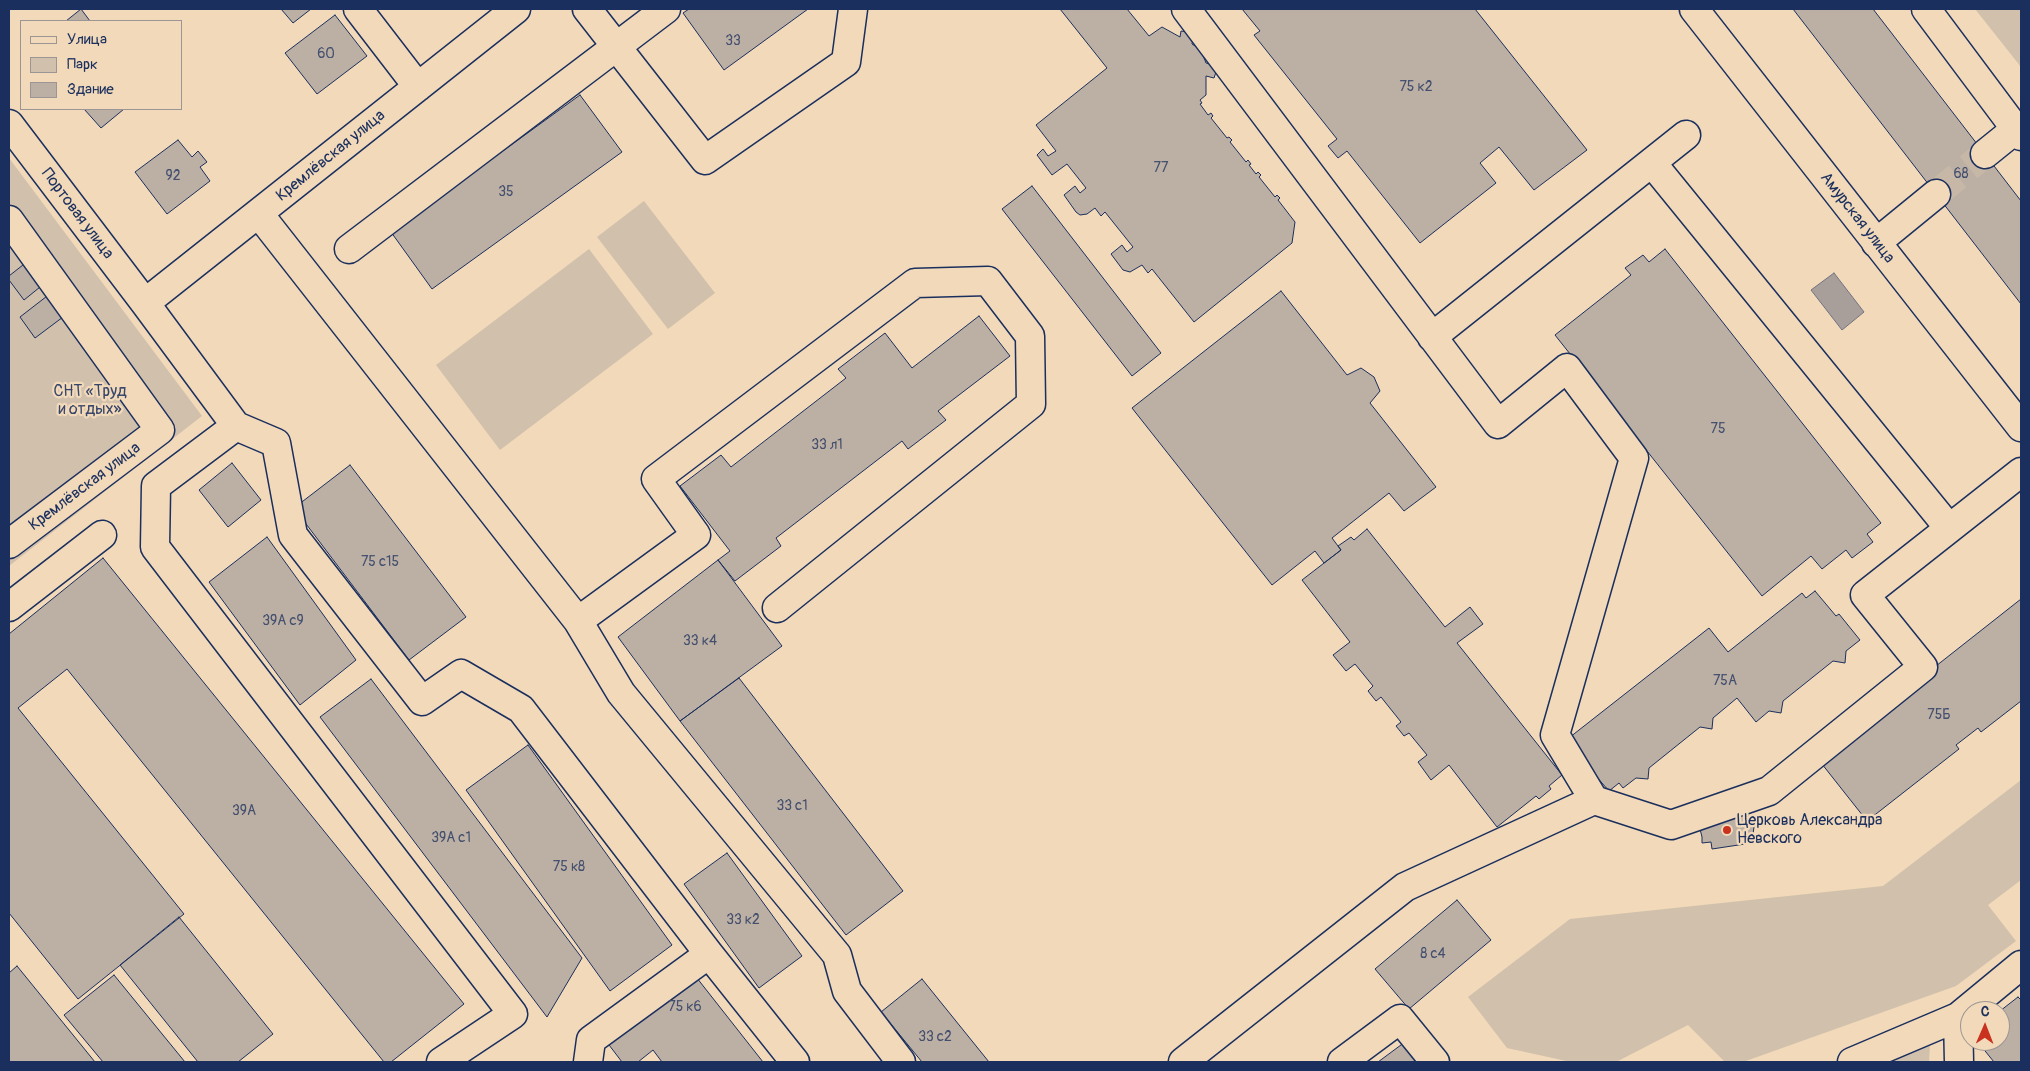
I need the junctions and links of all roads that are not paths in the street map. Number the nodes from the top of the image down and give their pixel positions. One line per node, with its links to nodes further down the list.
1 (358, 9): 10 (street)
2 (516, 9): 10 (street, Кремлёвская улица)
3 (587, 9): 9 (street)
4 (666, 9): 9 (street)
5 (853, 9): 9 (street)
6 (1186, 9): 22 (street)
7 (1694, 9): 19 (street, Амурская улица)
8 (1926, 9): 12 (street)
9 (615, 47): 20 (street)
10 (418, 87): 17 (street, Кремлёвская улица)
11 (9, 124): 21 (street, Портовая улица)
12 (2019, 132): 14 (street)
13 (1686, 135): 15 (street)
14 (1985, 154)
15 (1652, 163): 22 (street); 26 (street)
16 (1936, 194): 19 (street)
17 (259, 214): 21 (street, Кремлёвская улица); 31 (street)
18 (9, 220): 28 (street, Кремлёвская улица)
19 (1876, 242): 24 (street, Амурская улица)
20 (349, 249)
21 (145, 303): 23 (street, Портовая улица)
22 (1432, 337): 32 (street)
23 (236, 426): 33 (street); 36 (street)
24 (2021, 427)
25 (2021, 472): 26 (street)
26 (1949, 528): 32 (street)
27 (102, 535): 29 (street)
28 (9, 544)
29 (9, 607)
30 (777, 608): 31 (street)
31 (578, 621): 39 (street)
32 (1594, 800): 40 (street)
33 (709, 954): 37 (street); 38 (street)
34 (2021, 965): 35 (street)
35 (1958, 1017): 43 (street); 44 (street)
36 (441, 1062)
37 (588, 1062)
38 (795, 1062)
39 (901, 1062)
40 (1183, 1062)
41 (1342, 1062): 42 (street)
42 (1435, 1062)
43 (1852, 1062)
44 (1959, 1062)

